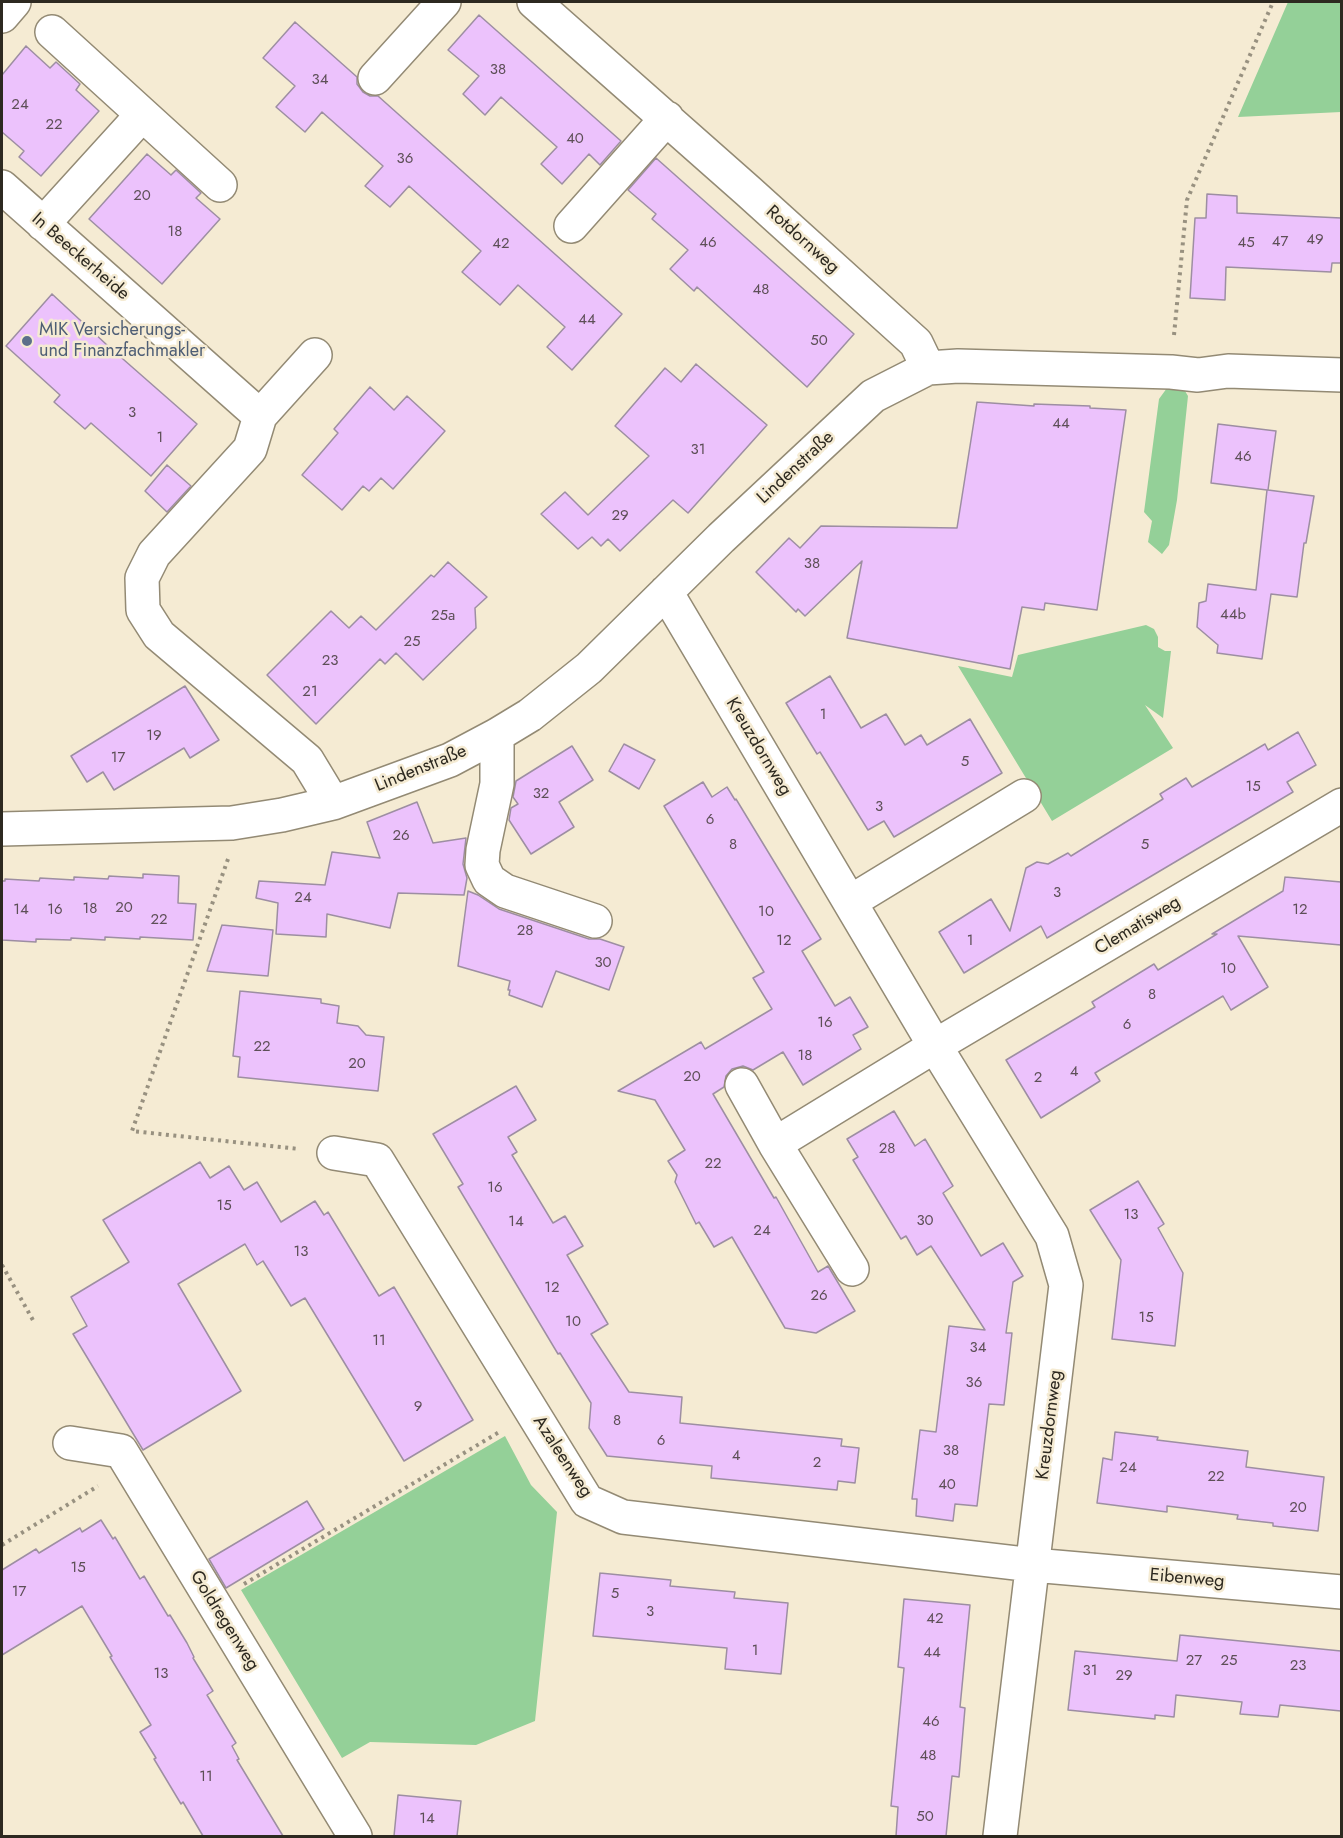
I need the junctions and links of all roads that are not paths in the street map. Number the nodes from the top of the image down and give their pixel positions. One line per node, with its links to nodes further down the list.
1 (14, 2): 4 (street)
2 (444, 2): 6 (street)
3 (534, 2): 8 (street, Rotdornweg)
4 (2, 16)
5 (52, 32): 7 (street)
6 (375, 78)
7 (142, 116): 9 (street); 11 (street)
8 (667, 118): 12 (street); 14 (street, Rotdornweg)
9 (220, 185)
10 (2, 187): 11 (street, In Beeckerheide)
11 (43, 224): 16 (street, In Beeckerheide)
12 (571, 226)
13 (315, 355): 16 (street)
14 (928, 368): 15 (street, Lindenstraße); 17 (street, Lindenstraße)
15 (1341, 375)
16 (260, 416): 20 (street)
17 (666, 592): 18 (street, Lindenstraße); 23 (street, Kreuzdornweg)
18 (497, 735): 20 (street, Lindenstraße); 24 (street)
19 (1024, 796): 23 (street)
20 (333, 803): 22 (street, Lindenstraße)
21 (1341, 805): 25 (street, Clematisweg)
22 (2, 829)
23 (850, 902): 25 (street, Kreuzdornweg)
24 (595, 921)
25 (935, 1046): 27 (street); 31 (street, Kreuzdornweg)
26 (742, 1085): 27 (street)
27 (775, 1144): 29 (street)
28 (334, 1153): 31 (street, Azaleenweg)
29 (852, 1269)
30 (70, 1443): 33 (street, Goldregenweg)
31 (1034, 1565): 32 (street, Eibenweg); 34 (street, Kreuzdornweg)
32 (1341, 1592)
33 (354, 1836)
34 (1000, 1836)

